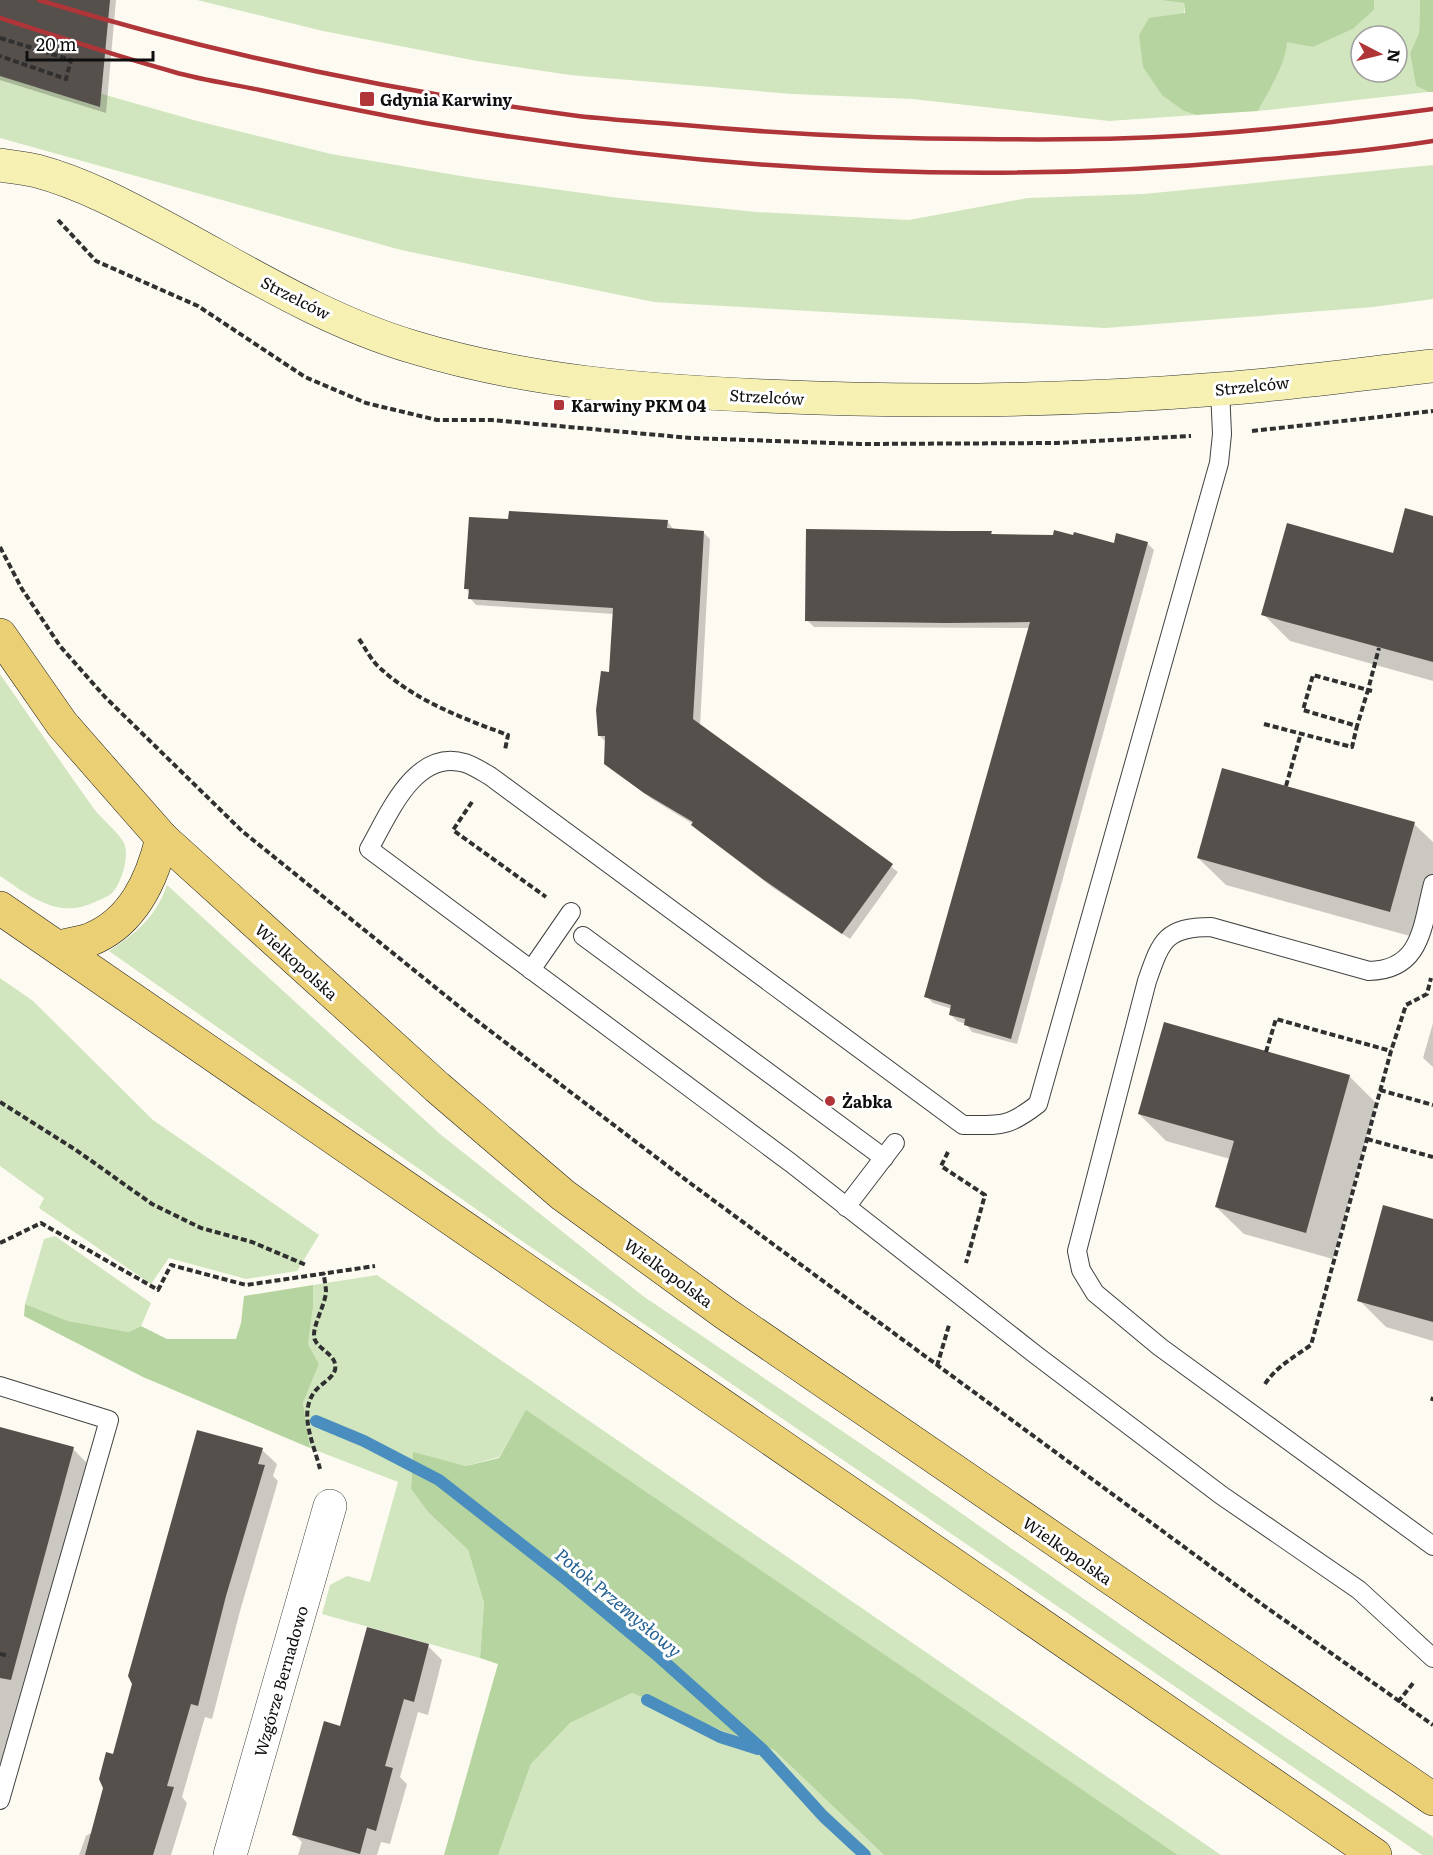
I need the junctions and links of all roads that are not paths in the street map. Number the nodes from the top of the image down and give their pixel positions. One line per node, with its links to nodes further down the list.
1 (0, 165): 3 (street, Strzelców)
2 (1433, 366): 3 (street, Strzelców)
3 (1220, 389): 9 (lane)
4 (0, 635): 5 (main road, Wielkopolska)
5 (162, 838): 8 (main road); 15 (main road, Wielkopolska)
6 (1433, 884): 13 (lane)
7 (0, 908): 8 (main road)
8 (58, 947): 18 (main road)
9 (531, 970): 10 (lane); 10 (lane)
10 (846, 1207): 14 (lane)
11 (0, 1386): 16 (lane)
12 (330, 1506): 17 (street, Wzgórze Bernadowo)
13 (1433, 1546)
14 (1433, 1658)
15 (1433, 1799)
16 (0, 1800)
17 (230, 1855)
18 (1375, 1855)

